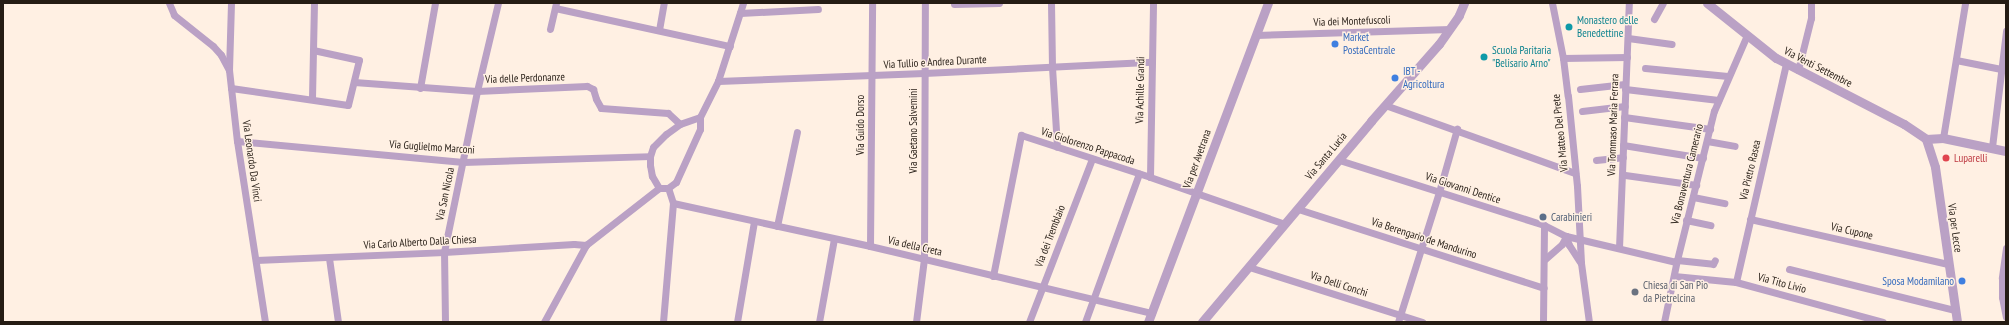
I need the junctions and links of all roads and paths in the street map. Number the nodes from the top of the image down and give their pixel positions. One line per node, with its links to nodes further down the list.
1 (169, 3): 44 (street)
2 (231, 3): 44 (street, Via Leonardo Da Vinci)
3 (314, 3): 35 (street)
4 (435, 3): 53 (street)
5 (498, 3): 55 (street, Via San Nicola)
6 (664, 3): 28 (street)
7 (743, 3): 24 (street)
8 (872, 3): 47 (street, Via Guido Dorso)
9 (924, 3): 46 (street, Via Gaetano Salvemini)
10 (999, 3): 21 (street)
11 (1051, 3): 41 (street)
12 (1153, 3): 39 (street, Via Achille Grandi)
13 (1268, 3): 30 (street, Via per Avetrana)
14 (1464, 3): 27 (street, Via Santa Lucia)
15 (1552, 3): 36 (street, Via Matteo Del Prete)
16 (1629, 3): 32 (street, Via Tommaso Maria Ferrara)
17 (1663, 3): 25 (street)
18 (1707, 3): 31 (street, Via Venti Settembre)
19 (1812, 3): 45 (street)
20 (1965, 3): 38 (street)
21 (954, 4)
22 (555, 5): 26 (street); 28 (street)
23 (818, 9): 24 (street)
24 (740, 12): 34 (street)
25 (1654, 18)
26 (550, 29)
27 (1450, 29): 30 (street, Via dei Montefuscoli); 58 (street, Via Santa Lucia)
28 (659, 30): 34 (street)
29 (2006, 30): 43 (street)
30 (1256, 35): 91 (street, Via per Avetrana)
31 (1746, 35): 40 (street, Via Venti Settembre); 48 (street, Via Bonaventura Camerario)
32 (1628, 38): 33 (street); 37 (street, Via Tommaso Maria Ferrara)
33 (1672, 44)
34 (730, 46): 49 (street)
35 (313, 50): 50 (street); 56 (street)
36 (1563, 58): 37 (street); 83 (street, Via Matteo Del Prete)
37 (1627, 58): 51 (street, Via Tommaso Maria Ferrara)
38 (1956, 60): 43 (street); 67 (street)
39 (1152, 62): 41 (street, Via Tullio e Andrea Durante); 86 (street, Via Achille Grandi)
40 (1786, 64): 45 (street, Via Venti Settembre); 96 (street, Via Pietro Rasea)
41 (1052, 67): 46 (street, Via Tullio e Andrea Durante); 73 (street)
42 (1646, 68): 48 (street)
43 (2003, 69): 74 (street)
44 (229, 70): 52 (street, Via Leonardo Da Vinci)
45 (1798, 70): 68 (street, Via Venti Settembre)
46 (924, 73): 47 (street, Via Tullio e Andrea Durante); 113 (street, Via Gaetano Salvemini)
47 (871, 75): 49 (street, Via Tullio e Andrea Durante); 107 (street, Via Guido Dorso)
48 (1728, 76): 57 (street, Via Bonaventura Camerario)
49 (718, 81): 61 (street)
50 (354, 82): 53 (street, Via delle Perdonanze); 56 (street)
51 (1625, 87): 54 (street); 57 (street); 59 (street, Via Tommaso Maria Ferrara)
52 (231, 88): 56 (street); 69 (street, Via Leonardo Da Vinci)
53 (420, 88): 55 (street, Via delle Perdonanze)
54 (1580, 89)
55 (477, 91): 63 (street, Via delle Perdonanze); 82 (street, Via San Nicola)
56 (312, 98)
57 (1718, 100): 64 (street, Via Bonaventura Camerario)
58 (1385, 105): 65 (street); 80 (street, Via Santa Lucia)
59 (1625, 106): 60 (street); 62 (street, Via Tommaso Maria Ferrara)
60 (1582, 111)
61 (700, 117): 63 (street); 89 (street)
62 (1624, 118): 64 (street); 71 (street, Via Tommaso Maria Ferrara)
63 (680, 124): 76 (street)
64 (1710, 129): 70 (street, Via Bonaventura Camerario)
65 (1457, 130): 83 (street); 90 (street)
66 (797, 132): 102 (street)
67 (1943, 138): 68 (street); 74 (street)
68 (1926, 139): 119 (street, Via per Lecce)
69 (237, 141): 82 (street, Via Guglielmo Marconi); 115 (street, Via Leonardo Da Vinci)
70 (1707, 141): 72 (street); 79 (street, Via Bonaventura Camerario)
71 (1623, 145): 77 (street, Via Tommaso Maria Ferrara); 79 (street)
72 (1735, 146)
73 (1057, 147): 78 (street, Via Giolorenzo Pappacoda); 122 (street, Via Giolorenzo Pappacoda)
74 (1992, 147): 75 (street)
75 (2005, 151)
76 (650, 156): 82 (street, Via Guglielmo Marconi); 88 (street)
77 (1623, 157): 81 (street); 108 (street, Via Tommaso Maria Ferrara)
78 (1092, 158): 84 (street, Via Giolorenzo Pappacoda); 126 (street, Via dei Tremblaio)
79 (1703, 158): 87 (street, Via Bonaventura Camerario)
80 (1339, 160): 90 (street, Via Giovanni Dentice); 95 (street, Via Santa Lucia)
81 (1596, 160)
82 (463, 162): 111 (street, Via San Nicola)
83 (1575, 173): 104 (street, Via Matteo Del Prete)
84 (1139, 174): 86 (street, Via Giolorenzo Pappacoda); 128 (street)
85 (1625, 175): 87 (street)
86 (1150, 177): 91 (street, Via Giolorenzo Pappacoda)
87 (1696, 185): 92 (street, Via Bonaventura Camerario)
88 (659, 188): 89 (street); 106 (street)
89 (668, 188): 93 (street)
90 (1439, 192): 100 (street, Via Giovanni Dentice); 110 (street)
91 (1198, 193): 99 (street, Via Giolorenzo Pappacoda); 130 (street, Via per Avetrana)
92 (1693, 197): 94 (street); 97 (street, Via Bonaventura Camerario)
93 (674, 203): 98 (street, Via della Creta); 139 (street)
94 (1724, 203)
95 (1298, 209): 99 (street, Via Santa Lucia); 110 (street, Via Berengario de Mandurino)
96 (1750, 219): 119 (street, Via Cupone); 125 (street, Via Pietro Rasea)
97 (1686, 220): 101 (street); 117 (street, Via Bonaventura Camerario)
98 (754, 221): 102 (street, Via della Creta); 140 (street)
99 (1285, 224): 120 (street, Via Santa Lucia)
100 (1544, 225): 103 (street, Via Giovanni Dentice); 114 (street)
101 (1710, 225)
102 (777, 226): 105 (street, Via della Creta)
103 (1566, 236): 104 (street, Via Giovanni Dentice); 114 (street); 118 (street, Via Matteo Del Prete)
104 (1579, 238): 108 (street, Via Giovanni Dentice); 118 (street, Via Matteo Del Prete)
105 (834, 239): 107 (street, Via della Creta); 141 (street)
106 (586, 245): 111 (street, Via Carlo Alberto Dalla Chiesa); 138 (street)
107 (870, 246): 113 (street, Via della Creta)
108 (1619, 248): 117 (street, Via Giovanni Dentice)
109 (2006, 248): 124 (street)
110 (1420, 249): 127 (street, Via Berengario de Mandurino); 133 (street)
111 (444, 252): 112 (street, Via Carlo Alberto Dalla Chiesa); 137 (street, Via San Nicola)
112 (329, 258): 115 (street, Via Carlo Alberto Dalla Chiesa); 136 (street)
113 (924, 259): 122 (street, Via della Creta); 142 (street, Via Gaetano Salvemini)
114 (1545, 259): 127 (street)
115 (256, 260): 135 (street, Via Leonardo Da Vinci)
116 (1715, 260): 117 (street, Via Giovanni Dentice)
117 (1676, 261): 123 (street, Via Bonaventura Camerario)
118 (1581, 263): 134 (street, Via Matteo Del Prete)
119 (1948, 264): 129 (street, Via per Lecce)
120 (1249, 267): 133 (street, Via Delli Conchi); 146 (street, Via Santa Lucia)
121 (1789, 269): 129 (street)
122 (993, 276): 126 (street, Via della Creta)
123 (1674, 276): 125 (street, Via Tito Livio); 149 (street, Via Bonaventura Camerario)
124 (2004, 280): 132 (street)
125 (1736, 282): 131 (street, Via Tito Livio)
126 (1042, 288): 128 (street, Via della Creta); 143 (street, Via dei Tremblaio)
127 (1544, 288): 148 (street)
128 (1093, 299): 130 (street, Via della Creta); 144 (street)
129 (1955, 310): 152 (street, Via per Lecce)
130 (1152, 313): 145 (street, Via per Avetrana)
131 (1856, 314): 150 (street); 151 (street, Via Tito Livio)
132 (2006, 317)
133 (1399, 318): 147 (street, Via Delli Conchi)
134 (1592, 321)
135 (265, 322)
136 (338, 322)
137 (444, 322)
138 (544, 322)
139 (663, 322)
140 (737, 322)
141 (819, 322)
142 (916, 322)
143 (1029, 322)
144 (1085, 322)
145 (1148, 322)
146 (1202, 322)
147 (1422, 322)
148 (1543, 322)
149 (1664, 322)
150 (1853, 322)
151 (1884, 322)
152 (1957, 322)

